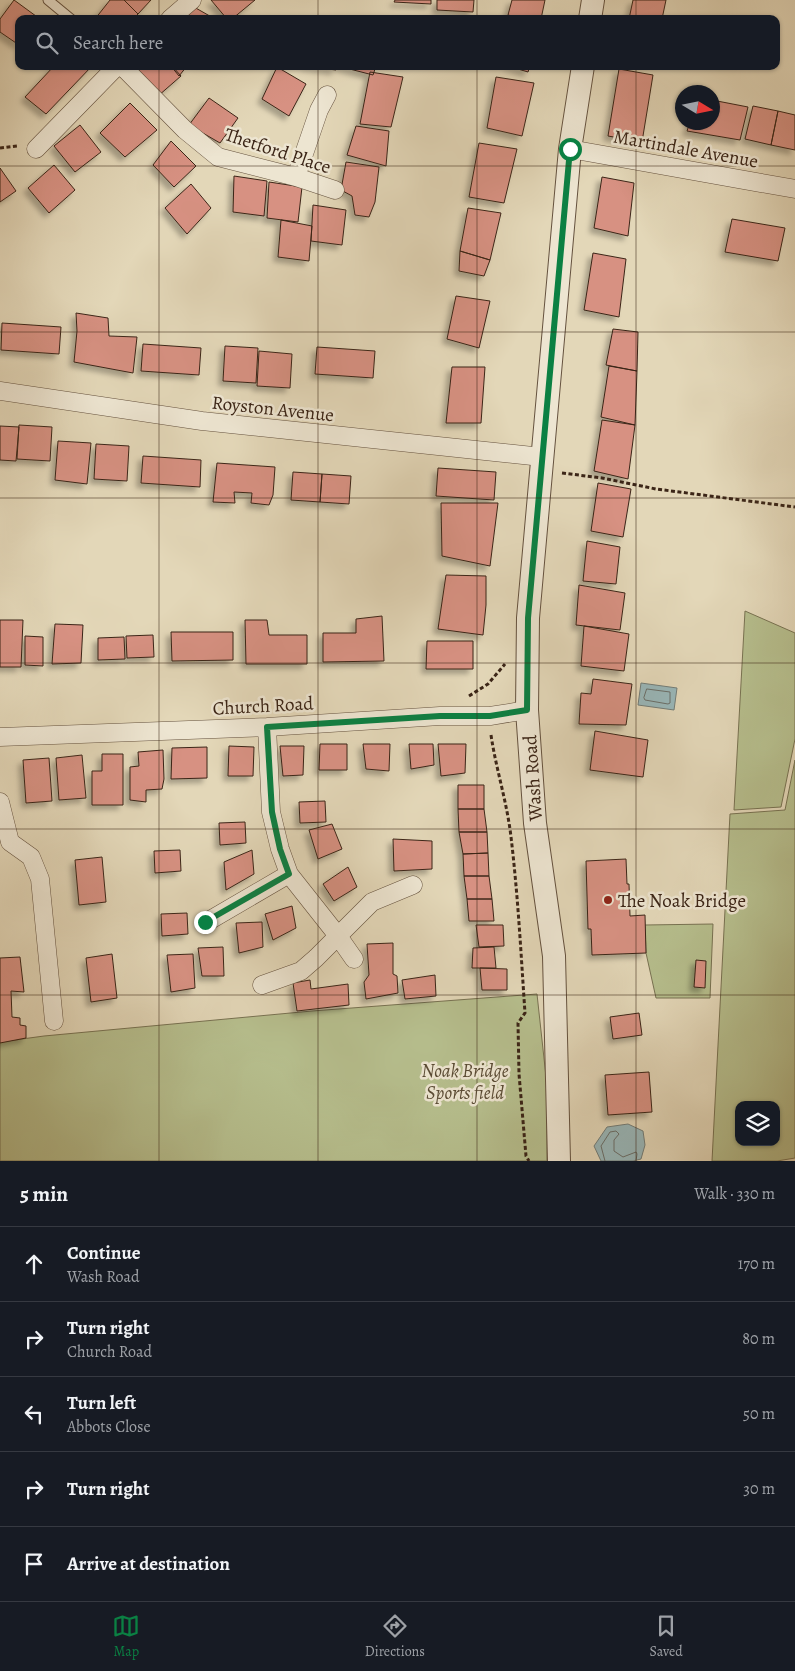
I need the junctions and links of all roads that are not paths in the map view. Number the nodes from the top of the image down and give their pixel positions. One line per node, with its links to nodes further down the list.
1 (48, 0): 4 (lane)
2 (192, 0): 5 (street)
3 (593, 0): 6 (street)
4 (66, 15)
5 (175, 15)
6 (591, 15)
7 (113, 70): 11 (street)
8 (126, 70): 13 (street, Thetford Place)
9 (582, 70): 12 (street, Wash Road)
10 (327, 95): 13 (street)
11 (36, 149)
12 (570, 149): 14 (street, Martindale Avenue); 17 (street, Wash Road)
13 (296, 177): 15 (street, Thetford Place)
14 (795, 189)
15 (335, 190)
16 (0, 391): 17 (street, Royston Avenue)
17 (542, 464): 18 (street, Wash Road)
18 (527, 710): 19 (street, Church Road); 29 (street, Wash Road)
19 (267, 727): 20 (street, Church Road); 22 (street)
20 (0, 737)
21 (0, 802): 28 (street)
22 (289, 874): 24 (street); 25 (street)
23 (413, 885): 25 (street)
24 (205, 922)
25 (338, 936): 26 (street); 27 (street)
26 (354, 959)
27 (262, 986)
28 (54, 1021)
29 (559, 1161)

